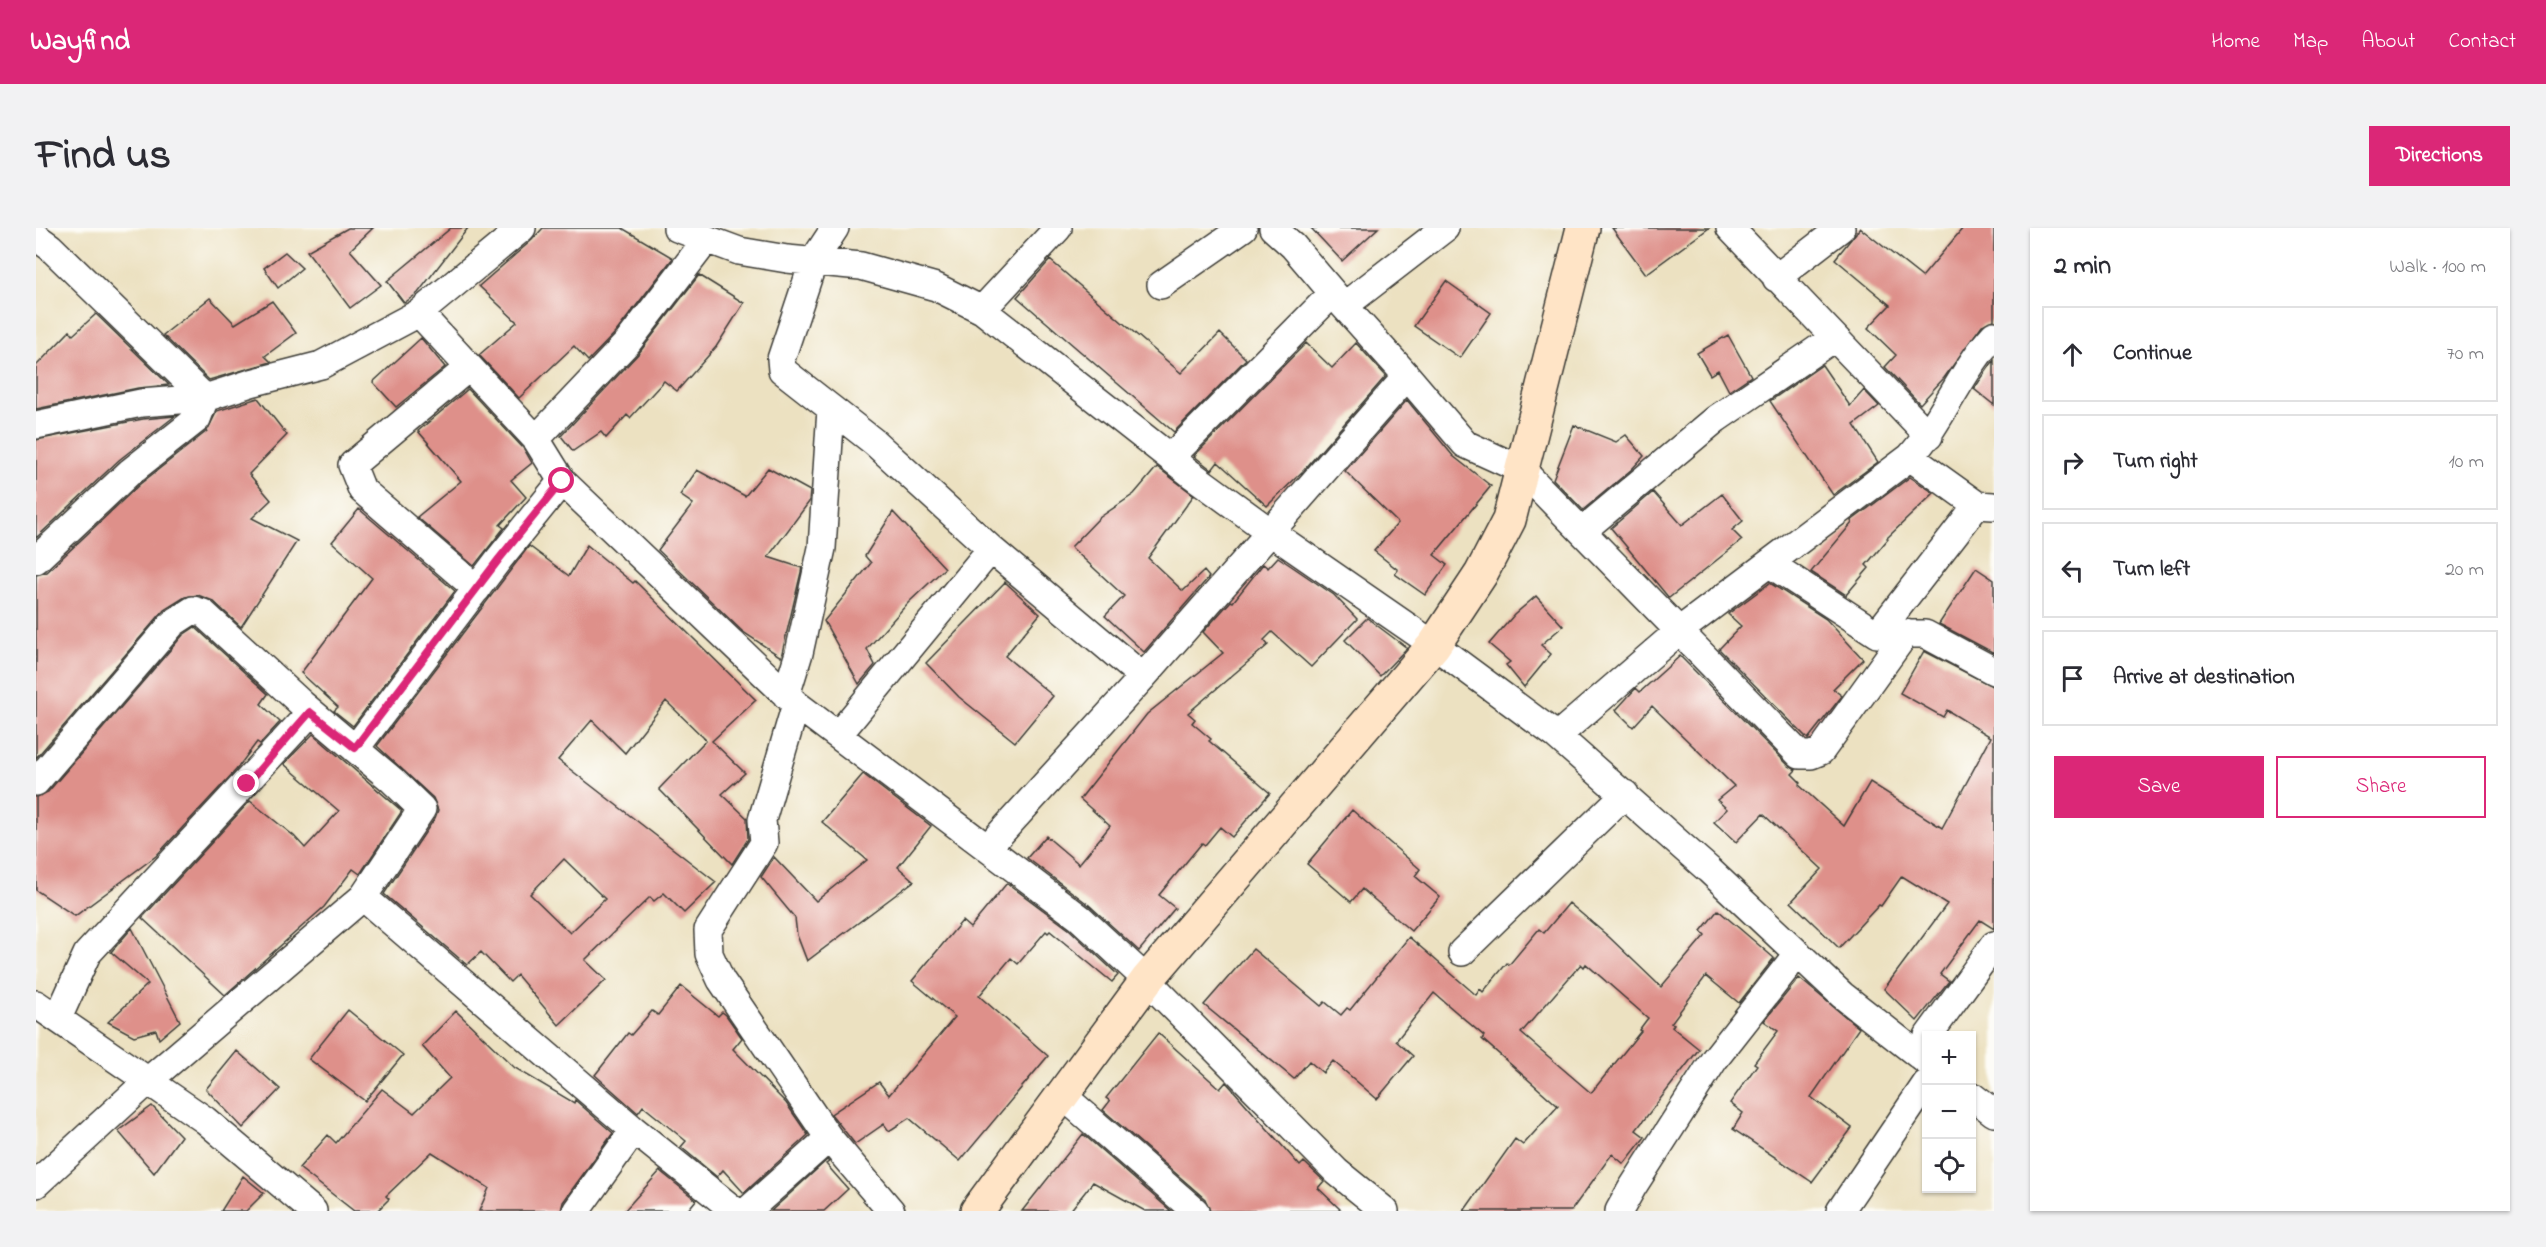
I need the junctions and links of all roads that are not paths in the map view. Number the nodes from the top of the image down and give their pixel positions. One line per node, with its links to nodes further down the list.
1 (522, 228): 18 (street)
2 (677, 228): 12 (street)
3 (835, 228): 13 (street)
4 (1058, 228): 17 (street)
5 (1243, 228): 15 (street)
6 (1274, 228): 16 (street)
7 (1445, 228): 16 (street)
8 (1583, 228): 30 (street)
9 (1730, 228): 14 (street)
10 (1842, 228): 14 (street)
11 (36, 237): 23 (street)
12 (707, 239): 13 (street); 27 (street)
13 (814, 260): 17 (street); 24 (street)
14 (1776, 278): 20 (street)
15 (1161, 285)
16 (1338, 300): 22 (street); 28 (street)
17 (982, 310): 28 (street)
18 (419, 313): 21 (street); 23 (street)
19 (1994, 335): 26 (street)
20 (1834, 338): 26 (street); 34 (street)
21 (468, 368): 27 (street); 38 (street)
22 (1407, 376): 30 (street); 33 (street)
23 (205, 398): 25 (street); 36 (street)
24 (831, 408): 35 (street); 45 (street)
25 (36, 425)
26 (1929, 436): 29 (street)
27 (536, 439): 31 (street)
28 (1171, 457): 33 (street)
29 (1910, 458): 32 (street); 37 (street)
30 (1522, 470): 34 (street); 42 (street)
31 (562, 481): 38 (street); 45 (street)
32 (1985, 506): 41 (street)
33 (1269, 531): 42 (street); 44 (street)
34 (1582, 531): 39 (street)
35 (991, 549): 44 (street); 47 (street)
36 (36, 560)
37 (1770, 564): 39 (street); 41 (street)
38 (477, 590): 49 (street)
39 (1679, 631): 40 (street); 48 (street)
40 (1906, 633): 41 (street); 43 (street)
41 (1877, 634)
42 (1434, 645): 48 (street); 57 (street)
43 (1994, 672)
44 (1143, 677): 52 (street)
45 (791, 699): 47 (street); 68 (street)
46 (310, 712): 49 (street); 50 (street); 59 (street)
47 (838, 735): 52 (street)
48 (1557, 736): 51 (street)
49 (355, 748): 53 (street)
50 (36, 782)
51 (1625, 794): 55 (street); 56 (street)
52 (988, 847): 57 (street)
53 (363, 897): 62 (street); 67 (street)
54 (1994, 945): 60 (street)
55 (1461, 952)
56 (1798, 953): 61 (street); 78 (street)
57 (1147, 980): 64 (street); 77 (street)
58 (36, 1004): 59 (street)
59 (58, 1018): 62 (street)
60 (1934, 1031)
61 (1922, 1045)
62 (149, 1080): 69 (street); 70 (street)
63 (1925, 1085): 79 (street)
64 (1061, 1094): 75 (street); 76 (street)
65 (1976, 1100): 66 (street)
66 (1994, 1113)
67 (634, 1130): 71 (street); 72 (street)
68 (829, 1138): 73 (street); 74 (street)
69 (36, 1184)
70 (313, 1211)
71 (576, 1211)
72 (735, 1211)
73 (747, 1211)
74 (891, 1211)
75 (977, 1211)
76 (1195, 1211)
77 (1385, 1211)
78 (1619, 1211)
79 (1840, 1211)

